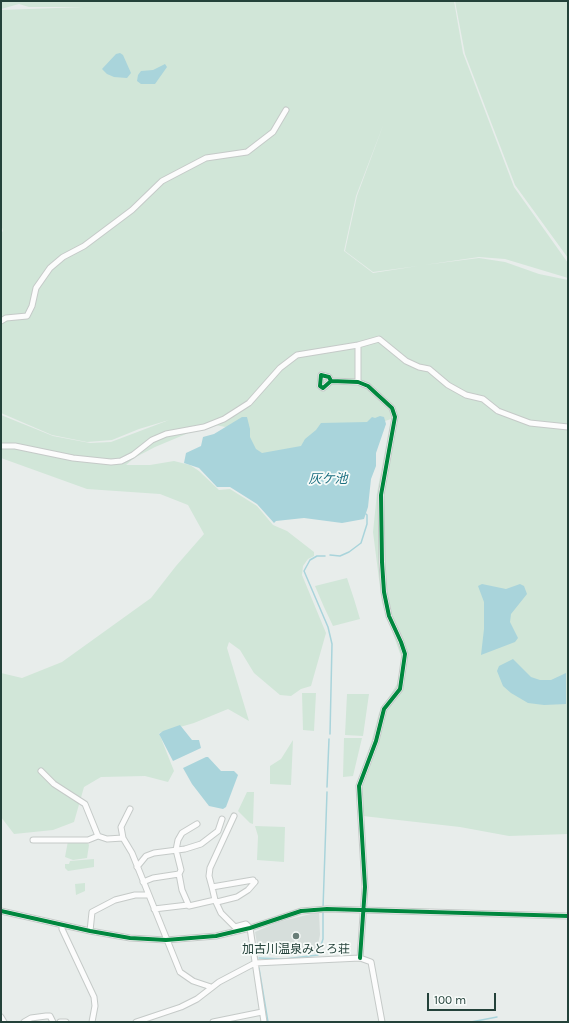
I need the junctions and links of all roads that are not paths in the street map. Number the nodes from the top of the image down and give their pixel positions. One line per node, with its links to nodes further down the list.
1 (286, 110): 2 (street)
2 (1, 321)
3 (358, 345): 5 (street); 6 (street); 7 (street)
4 (331, 381): 5 (street)
5 (358, 382): 26 (street)
6 (568, 426)
7 (1, 446)
8 (41, 771): 13 (street)
9 (130, 809): 14 (street)
10 (234, 816): 20 (street)
11 (222, 819): 16 (street)
12 (197, 824): 16 (street)
13 (98, 836): 14 (street); 15 (street)
14 (123, 838): 17 (street)
15 (33, 840)
16 (176, 850): 17 (street); 18 (street)
17 (137, 867): 19 (street)
18 (179, 874): 19 (street); 23 (street)
19 (143, 882): 21 (street)
20 (212, 887): 22 (street); 22 (street)
21 (148, 895): 24 (street); 30 (street)
22 (216, 901): 23 (street); 29 (street)
23 (188, 905): 24 (street)
24 (154, 909): 31 (street)
25 (1, 911): 28 (street)
26 (363, 911): 27 (street); 29 (street); 32 (street)
27 (568, 916)
28 (62, 925): 30 (street); 42 (street)
29 (250, 928): 31 (street); 33 (street)
30 (90, 931): 31 (street)
31 (166, 940): 34 (street)
32 (360, 958): 33 (street); 46 (street)
33 (255, 963): 34 (street); 35 (street)
34 (211, 987): 43 (street)
35 (262, 1012): 44 (street); 45 (street)
36 (1, 1017): 37 (street)
37 (4, 1022)
38 (24, 1022): 39 (street)
39 (53, 1022)
40 (60, 1022): 41 (street)
41 (66, 1022)
42 (92, 1022)
43 (136, 1022)
44 (213, 1022)
45 (264, 1022)
46 (382, 1022)

